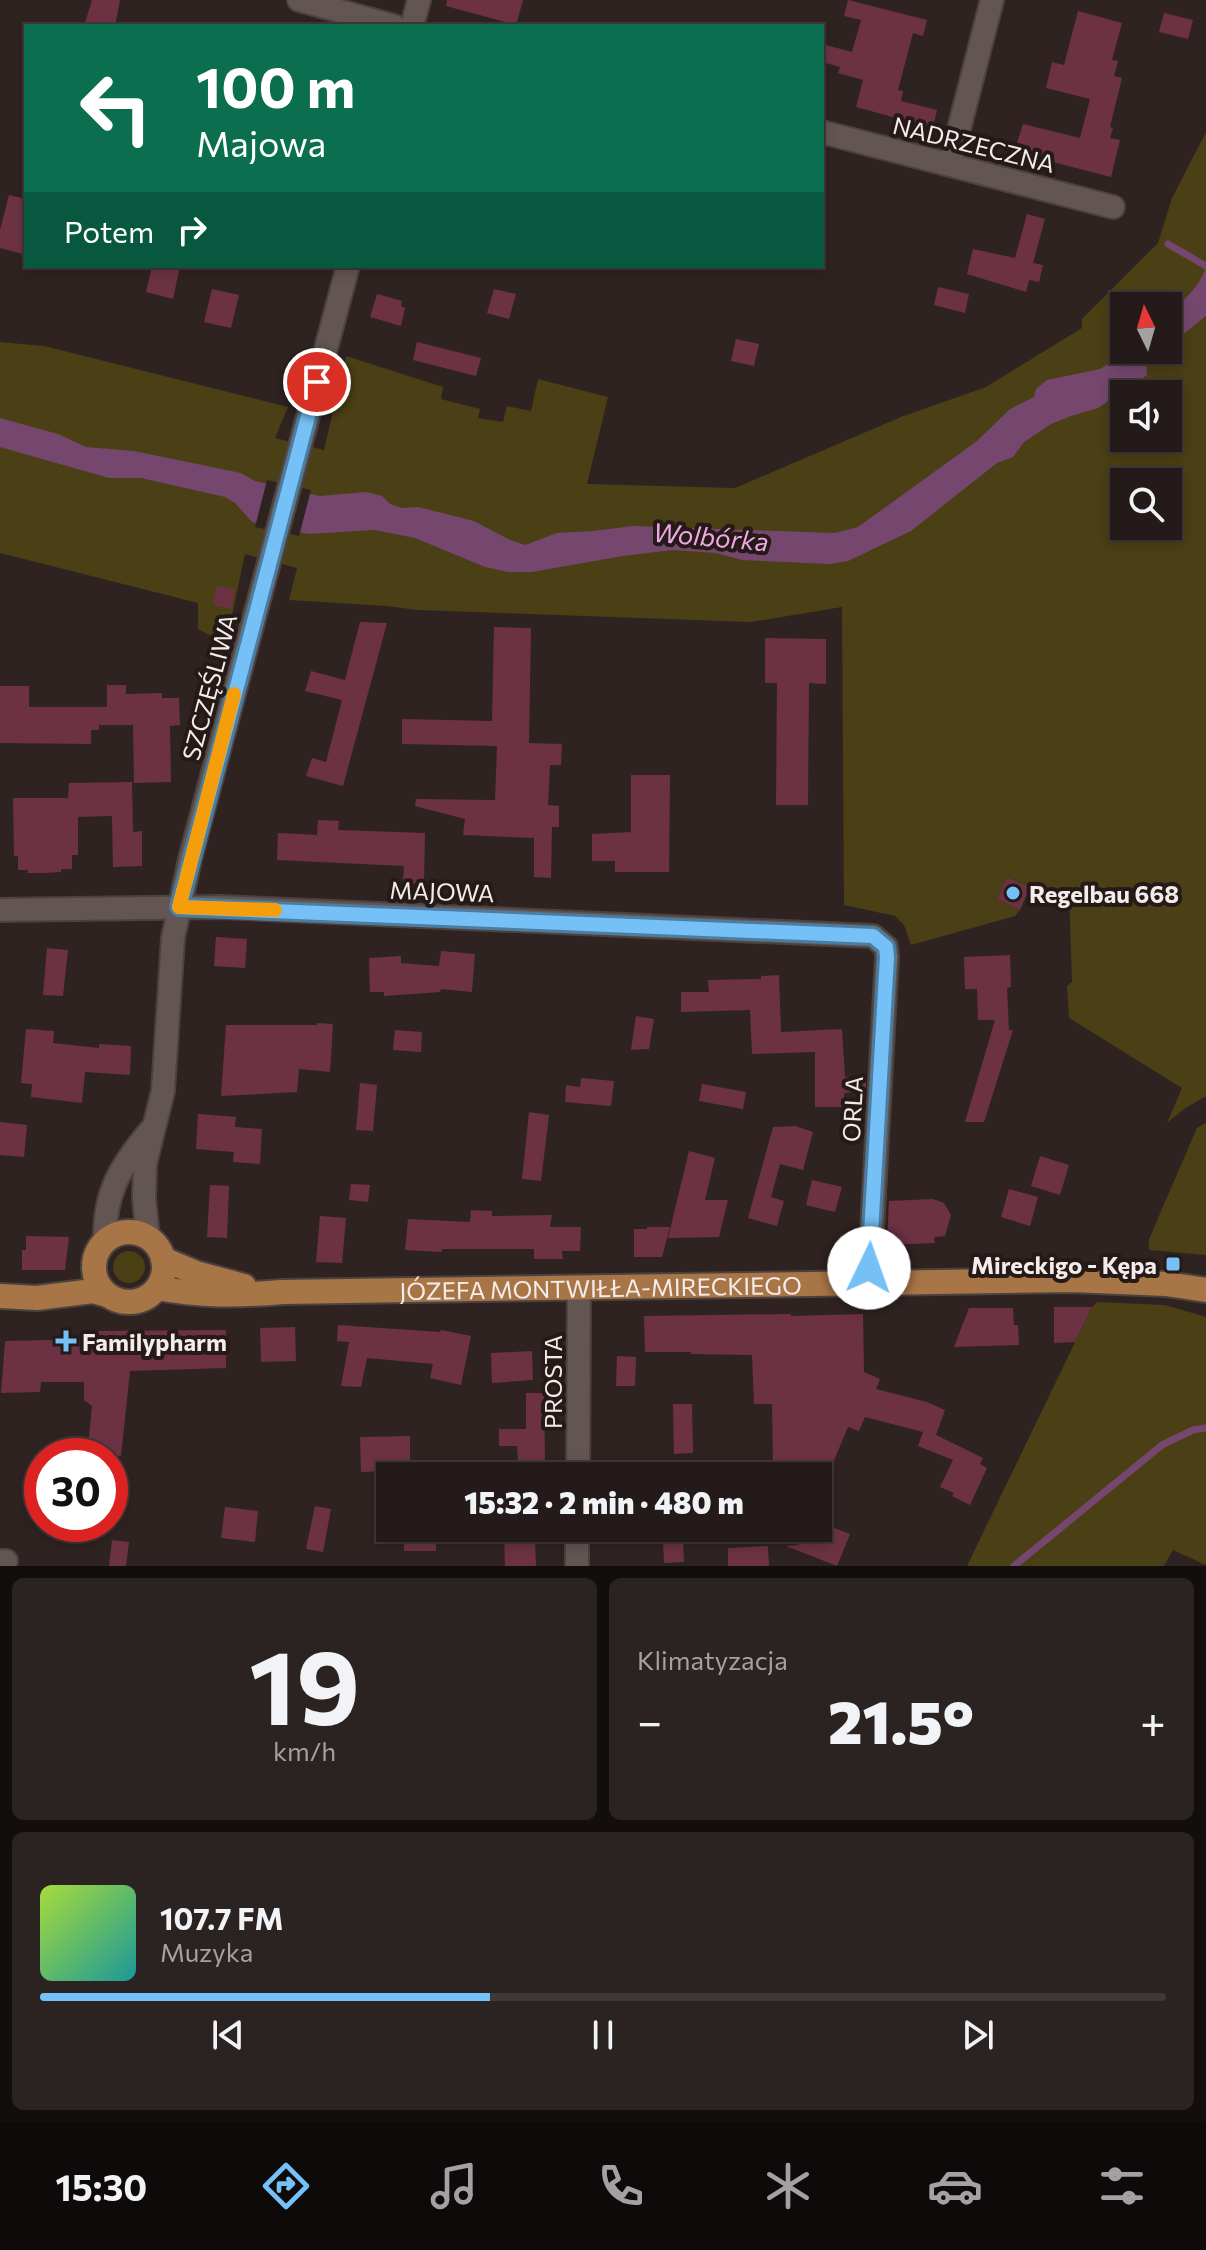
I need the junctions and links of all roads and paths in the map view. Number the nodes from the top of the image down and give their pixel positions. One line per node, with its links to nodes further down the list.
1 (299, 0): 4 (street)
2 (419, 0): 5 (street)
3 (992, 0): 7 (street)
4 (387, 24)
5 (413, 24)
6 (824, 132): 7 (street, NADRZECZNA)
7 (950, 164): 8 (street, NADRZECZNA)
8 (1113, 207)
9 (347, 268): 10 (street, SZCZĘŚLIWA)
10 (179, 907): 11 (street, MAJOWA); 12 (street, MAJOWA); 13 (street, SZCZĘŚLIWA)
11 (0, 910)
12 (880, 940): 18 (street, ORLA)
13 (153, 1128): 14 (street, SZCZĘŚLIWA); 15 (street, SZCZĘŚLIWA)
14 (148, 1237): 15 (main road); 16 (main road)
15 (105, 1241): 17 (main road)
16 (163, 1259): 19 (main road); 22 (main road, JÓZEFA MONTWIŁŁA-MIRECKIEGO)
17 (94, 1269): 23 (main road); 23 (main road)
18 (869, 1283): 20 (main road, JÓZEFA MONTWIŁŁA-MIRECKIEGO); 21 (main road, JÓZEFA MONTWIŁŁA-MIRECKIEGO)
19 (157, 1288): 22 (main road, JÓZEFA MONTWIŁŁA-MIRECKIEGO); 23 (main road)
20 (579, 1288): 22 (main road, JÓZEFA MONTWIŁŁA-MIRECKIEGO); 24 (street, PROSTA)
21 (1206, 1290)
22 (282, 1292)
23 (107, 1295)
24 (578, 1462)
25 (577, 1542): 26 (street)
26 (577, 1566)

